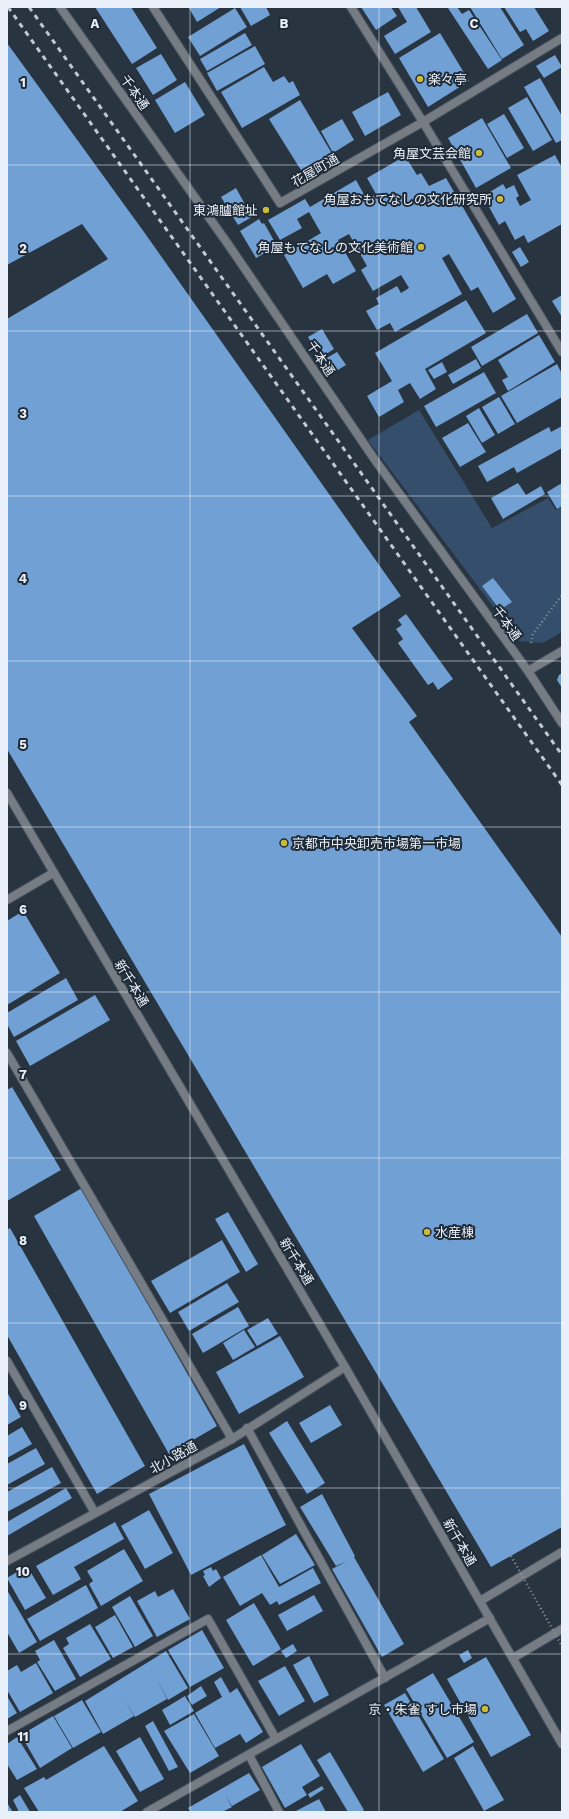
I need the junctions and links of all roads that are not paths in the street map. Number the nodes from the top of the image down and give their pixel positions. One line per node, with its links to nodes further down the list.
1 (60, 7): 8 (street, 千本通)
2 (153, 7): 5 (street, 花屋町通)
3 (351, 7): 5 (street)
4 (562, 38): 5 (street, 花屋町通)
5 (423, 122): 6 (street)
6 (562, 352)
7 (562, 651): 8 (street)
8 (528, 671): 9 (street, 千本通)
9 (562, 723)
10 (7, 793): 11 (street, 新千本通)
11 (53, 873): 12 (street); 15 (street, 新千本通)
12 (7, 900)
13 (7, 1053): 17 (street)
14 (7, 1361): 18 (street)
15 (345, 1367): 16 (street, 北小路通); 21 (street, 新千本通)
16 (247, 1428): 17 (street, 北小路通); 25 (street)
17 (232, 1439): 18 (street, 北小路通)
18 (95, 1513): 20 (street, 北小路通)
19 (562, 1552): 21 (street)
20 (7, 1561)
21 (480, 1601): 22 (street, 新千本通)
22 (490, 1618): 24 (street, 新千本通); 25 (street)
23 (562, 1629): 24 (street)
24 (513, 1658): 28 (street, 新千本通)
25 (385, 1678): 27 (street)
26 (7, 1731): 27 (street)
27 (276, 1739): 29 (street)
28 (562, 1744)
29 (249, 1755): 30 (street); 31 (street)
30 (147, 1812)
31 (279, 1812)

